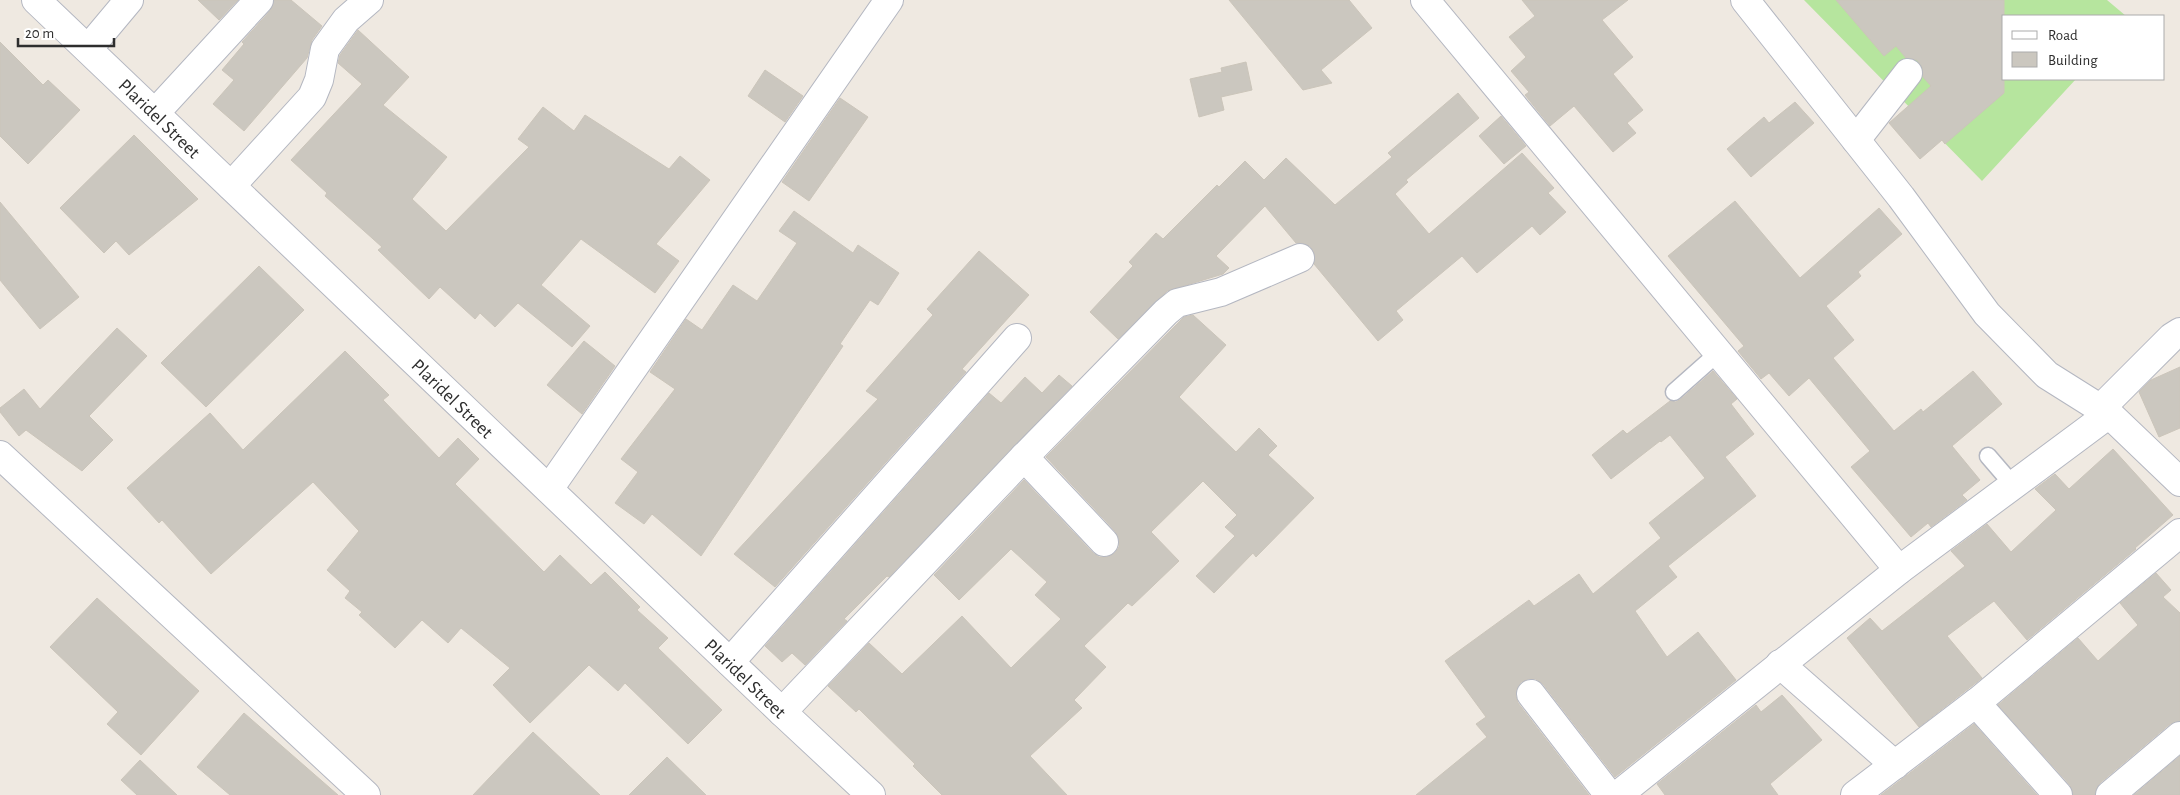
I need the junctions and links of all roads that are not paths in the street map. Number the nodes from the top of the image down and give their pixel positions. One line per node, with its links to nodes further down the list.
1 (36, 0): 8 (street, Plaridel Street)
2 (129, 0): 8 (street)
3 (258, 0): 10 (street)
4 (369, 0): 12 (street)
5 (889, 0): 24 (street)
6 (1425, 0): 16 (street)
7 (1745, 0): 11 (street)
8 (88, 49): 10 (street, Plaridel Street)
9 (1908, 74): 11 (street)
10 (155, 113): 12 (street, Plaridel Street)
11 (1856, 140): 18 (street)
12 (231, 186): 24 (street, Plaridel Street)
13 (1300, 258): 21 (street)
14 (2180, 332): 18 (street)
15 (1017, 338): 28 (street)
16 (1718, 353): 17 (lane); 27 (street)
17 (1674, 392)
18 (2105, 411): 22 (street); 23 (street)
19 (0, 455): 35 (street)
20 (1988, 456): 23 (lane)
21 (1024, 457): 26 (street); 32 (street)
22 (2180, 482)
23 (2013, 485): 27 (street)
24 (549, 489): 28 (street, Plaridel Street)
25 (2180, 533): 31 (street)
26 (1104, 542)
27 (1898, 570): 29 (street)
28 (730, 662): 32 (street, Plaridel Street)
29 (1780, 664): 34 (street); 38 (street)
30 (1531, 694): 37 (street)
31 (1977, 702): 34 (street); 40 (street)
32 (782, 712): 36 (street, Plaridel Street)
33 (2180, 736): 41 (street)
34 (1895, 765): 39 (street)
35 (366, 795)
36 (871, 795)
37 (1610, 795)
38 (1618, 795)
39 (1855, 795)
40 (2058, 795)
41 (2110, 795)

